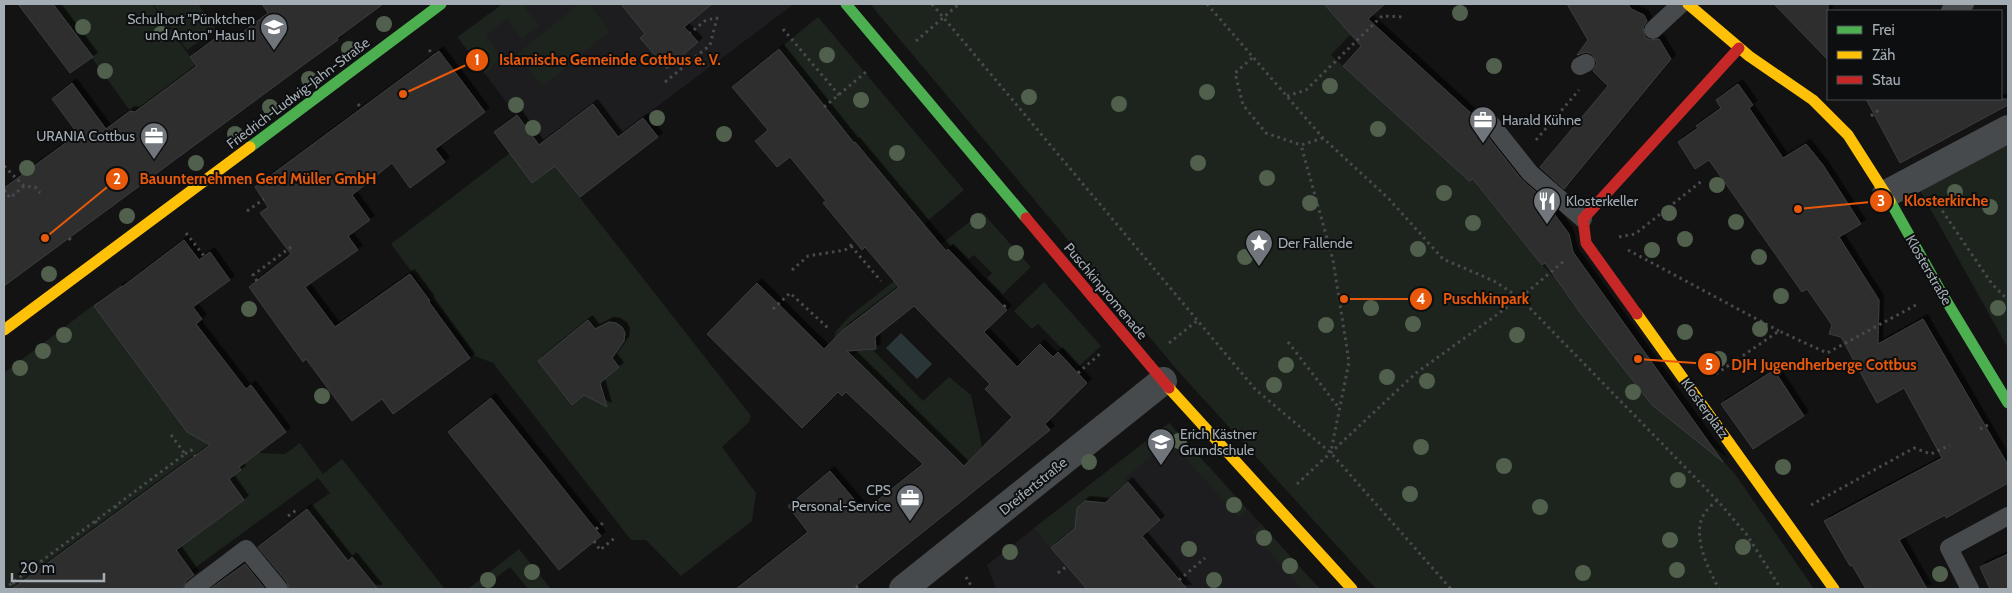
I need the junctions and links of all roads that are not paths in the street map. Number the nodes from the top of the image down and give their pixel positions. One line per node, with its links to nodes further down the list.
1 (441, 4): 13 (street, Friedrich-Ludwig-Jahn-Straße)
2 (846, 4): 14 (street, Puschkinpromenade)
3 (1681, 4): 7 (lane)
4 (1688, 4): 8 (street, Klosterstraße)
5 (1964, 4): 6 (lane)
6 (1952, 10)
7 (1653, 30)
8 (1739, 48): 11 (street, Klosterstraße); 12 (street)
9 (1484, 116): 12 (lane)
10 (2008, 129): 11 (street)
11 (1886, 194): 15 (street, Klosterstraße)
12 (1583, 219): 21 (street, Klosterplatz)
13 (4, 330)
14 (1154, 371): 19 (street, Dreifertstraße); 20 (street, Puschkinpromenade)
15 (2008, 402)
16 (2008, 516): 22 (lane)
17 (193, 589): 18 (lane)
18 (279, 589)
19 (903, 589)
20 (1352, 589)
21 (1834, 589)
22 (1970, 589)

